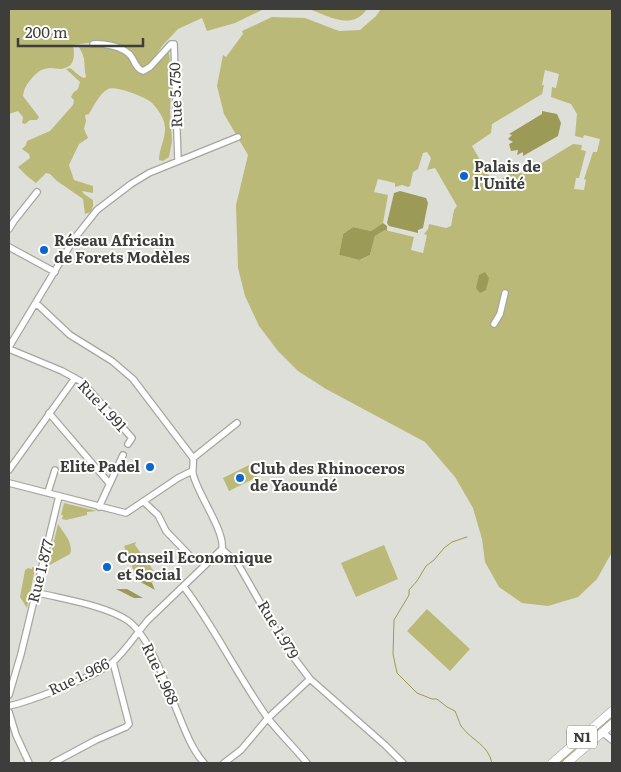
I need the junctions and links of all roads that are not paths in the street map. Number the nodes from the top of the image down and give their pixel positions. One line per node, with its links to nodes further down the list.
1 (93, 44): 3 (street, Rue 5.750)
2 (238, 137): 3 (street)
3 (178, 161): 7 (street)
4 (36, 192): 5 (street)
5 (9, 229)
6 (9, 247): 7 (street)
7 (55, 272): 9 (street)
8 (505, 293): 10 (street)
9 (36, 303): 11 (street); 17 (street)
10 (494, 324)
11 (9, 348): 12 (street, Rue 1.991)
12 (75, 378): 13 (street); 15 (street, Rue 1.991)
13 (49, 413): 18 (street); 22 (street)
14 (237, 423): 17 (street)
15 (128, 444)
16 (122, 455): 22 (street)
17 (193, 458): 20 (street)
18 (9, 470)
19 (55, 470): 23 (street)
20 (192, 471): 25 (street); 27 (street)
21 (9, 483): 23 (street)
22 (109, 483): 26 (street)
23 (48, 492): 24 (street)
24 (59, 496): 26 (street); 30 (street, Rue 1.877)
25 (144, 502): 26 (street); 28 (street)
26 (98, 506)
27 (222, 549): 29 (street, Rue 1.966); 33 (street, Rue 1.979)
28 (190, 556)
29 (184, 587): 31 (street, Rue 1.966); 38 (street)
30 (35, 592): 31 (street, Rue 1.968); 34 (street, Rue 1.877)
31 (138, 631): 32 (street, Rue 1.966); 45 (street, Rue 1.968)
32 (113, 662): 35 (street, Rue 1.966); 44 (street)
33 (310, 680): 38 (street); 48 (street, Rue 1.979)
34 (9, 696)
35 (9, 706)
36 (612, 711): 49 (highway, N1)
37 (9, 712): 39 (street)
38 (268, 718): 46 (street); 47 (street)
39 (10, 723): 43 (street)
40 (612, 724): 41 (highway, N1)
41 (602, 732): 42 (street); 50 (highway, N1)
42 (612, 740)
43 (29, 763)
44 (53, 763)
45 (204, 763)
46 (224, 763)
47 (307, 763)
48 (403, 763)
49 (552, 763)
50 (567, 763)

